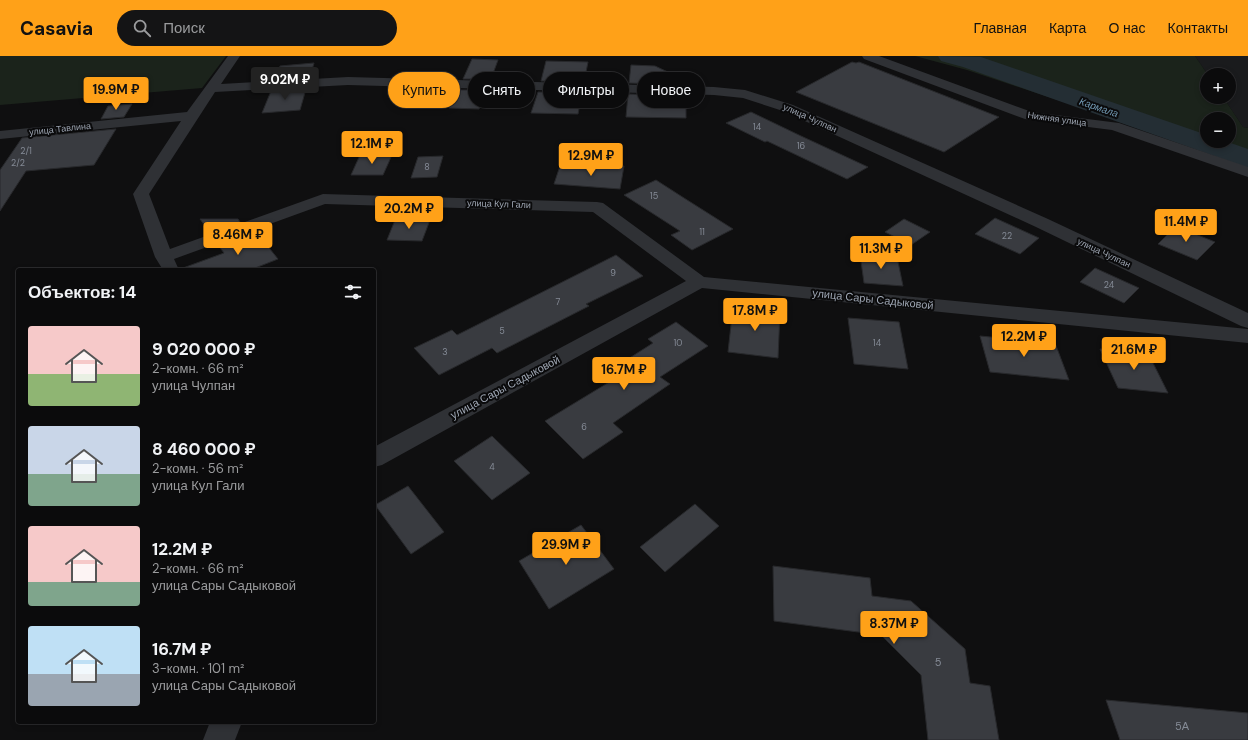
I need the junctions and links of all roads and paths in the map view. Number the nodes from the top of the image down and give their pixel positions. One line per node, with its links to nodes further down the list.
1 (234, 56): 3 (street)
2 (868, 56): 6 (street, Нижняя улица)
3 (212, 88): 4 (street); 9 (street, улица Чулпан)
4 (192, 116): 5 (street, улица Тавлина); 7 (street)
5 (0, 135)
6 (1248, 172)
7 (168, 264): 8 (street, улица Кул Гали)
8 (699, 282): 10 (street, улица Сары Садыковой); 11 (street, улица Сары Садыковой)
9 (1248, 321)
10 (1248, 336)
11 (376, 457)
12 (225, 724): 13 (street)
13 (219, 740)

